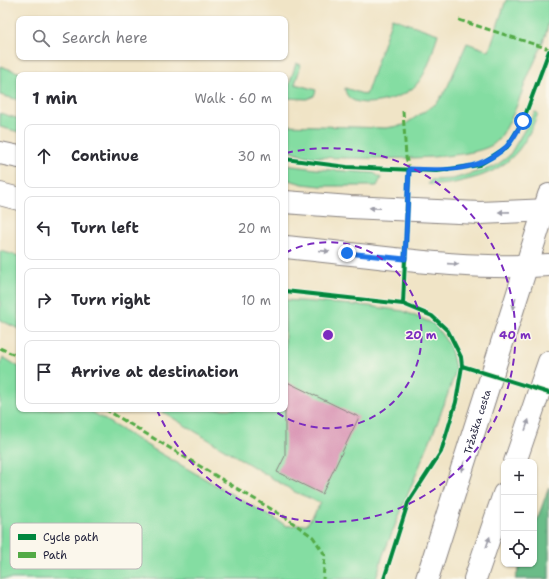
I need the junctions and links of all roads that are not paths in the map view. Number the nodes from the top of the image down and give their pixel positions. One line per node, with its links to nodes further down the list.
1 (0, 153): 2 (main road)
2 (16, 156)
3 (0, 194): 4 (main road)
4 (16, 198)
5 (288, 202): 6 (main road, one-way to 5)
6 (547, 206): 9 (main road, Tržaška cesta)
7 (288, 247): 9 (main road, one-way to 9)
8 (549, 265): 9 (main road)
9 (526, 266): 13 (main road, Tržaška cesta, one-way to 13)
10 (549, 362): 11 (main road, one-way to 10)
11 (516, 459)
12 (504, 495): 14 (main road, one-way to 12)
13 (427, 579)
14 (475, 579)

